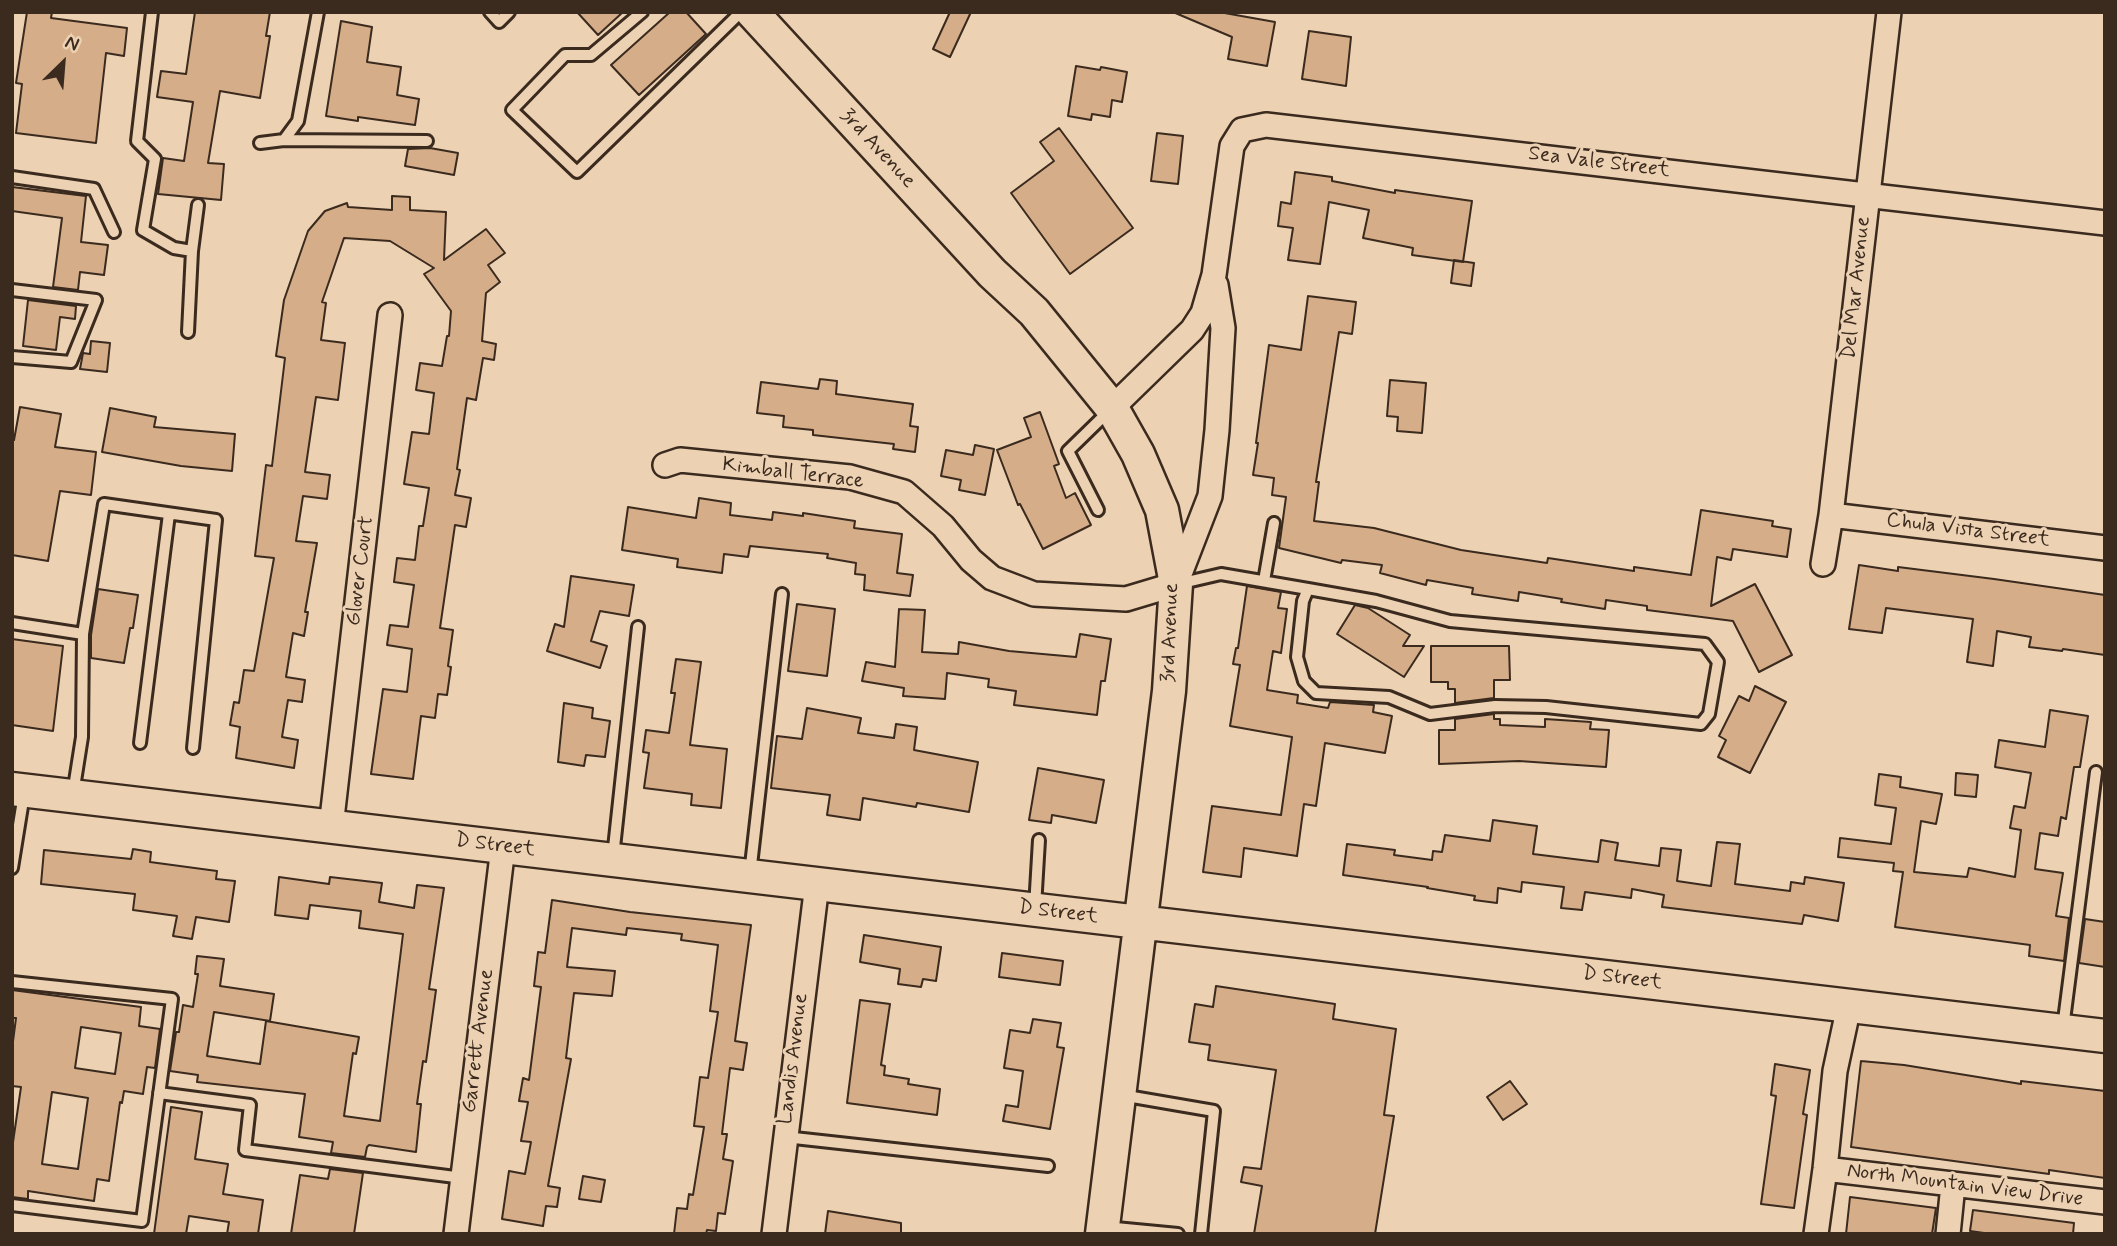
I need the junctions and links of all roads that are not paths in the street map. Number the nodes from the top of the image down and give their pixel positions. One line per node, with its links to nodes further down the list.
1 (152, 12): 17 (lane)
2 (318, 12): 9 (lane)
3 (490, 12): 4 (lane)
4 (509, 12)
5 (642, 12): 6 (lane)
6 (741, 12)
7 (751, 12): 23 (street, 3rd Avenue)
8 (1889, 12): 13 (street, Del Mar Avenue)
9 (284, 140): 10 (lane); 11 (lane)
10 (427, 141)
11 (260, 143)
12 (12, 177): 16 (lane)
13 (1867, 195): 15 (street, Sea Vale Street); 18 (street, Sea Vale Street); 27 (street, Del Mar Avenue)
14 (198, 205): 17 (lane)
15 (2105, 223)
16 (114, 232)
17 (192, 251): 21 (lane)
18 (1214, 275): 23 (street, Sea Vale Street); 32 (street, Sea Vale Street)
19 (12, 290): 22 (lane)
20 (390, 315): 43 (street, Glover Court)
21 (188, 332)
22 (12, 357)
23 (1112, 408): 25 (lane); 32 (street, 3rd Avenue)
24 (665, 465): 32 (street, Kimball Terrace)
25 (1098, 510)
26 (169, 514): 37 (lane); 38 (lane); 39 (lane)
27 (1831, 515): 29 (street, Chula Vista Street); 30 (street, Del Mar Avenue)
28 (1274, 523): 31 (lane)
29 (2105, 548)
30 (1823, 564)
31 (1264, 581): 32 (lane); 33 (lane)
32 (1176, 584): 51 (street, 3rd Avenue)
33 (1308, 589): 33 (lane)
34 (782, 594): 48 (lane)
35 (12, 624): 37 (lane)
36 (638, 627): 46 (lane)
37 (83, 634): 42 (lane)
38 (140, 743)
39 (193, 748)
40 (2096, 772): 54 (lane)
41 (18, 790): 42 (street, D Street); 47 (lane)
42 (73, 797): 43 (street, D Street)
43 (331, 827): 45 (street, D Street)
44 (1039, 840): 50 (lane)
45 (503, 847): 46 (street, D Street); 61 (street, Garrett Avenue)
46 (612, 860): 48 (street, D Street)
47 (12, 868)
48 (750, 877): 49 (street, D Street)
49 (817, 884): 50 (street, D Street); 58 (street, Landis Avenue)
50 (1035, 910): 51 (street, D Street)
51 (1141, 923): 53 (street, D Street); 57 (street, 3rd Avenue)
52 (12, 982): 56 (lane)
53 (1849, 1006): 54 (street, D Street); 60 (street)
54 (2062, 1031): 55 (street, D Street)
55 (2105, 1036)
56 (159, 1093): 61 (lane); 65 (lane)
57 (1119, 1095): 66 (street, 3rd Avenue); 71 (lane)
58 (785, 1137): 59 (lane); 69 (street, Landis Avenue)
59 (1048, 1166)
60 (1825, 1169): 62 (street, North Mountain View Drive); 72 (street)
61 (463, 1178): 68 (street, Garrett Avenue)
62 (1953, 1185): 63 (street, North Mountain View Drive); 73 (street)
63 (2105, 1202)
64 (12, 1205): 65 (lane)
65 (142, 1221): 67 (lane)
66 (1102, 1230): 70 (lane)
67 (141, 1234)
68 (456, 1234)
69 (774, 1234)
70 (1178, 1234)
71 (1201, 1234)
72 (1815, 1234)
73 (1948, 1234)

